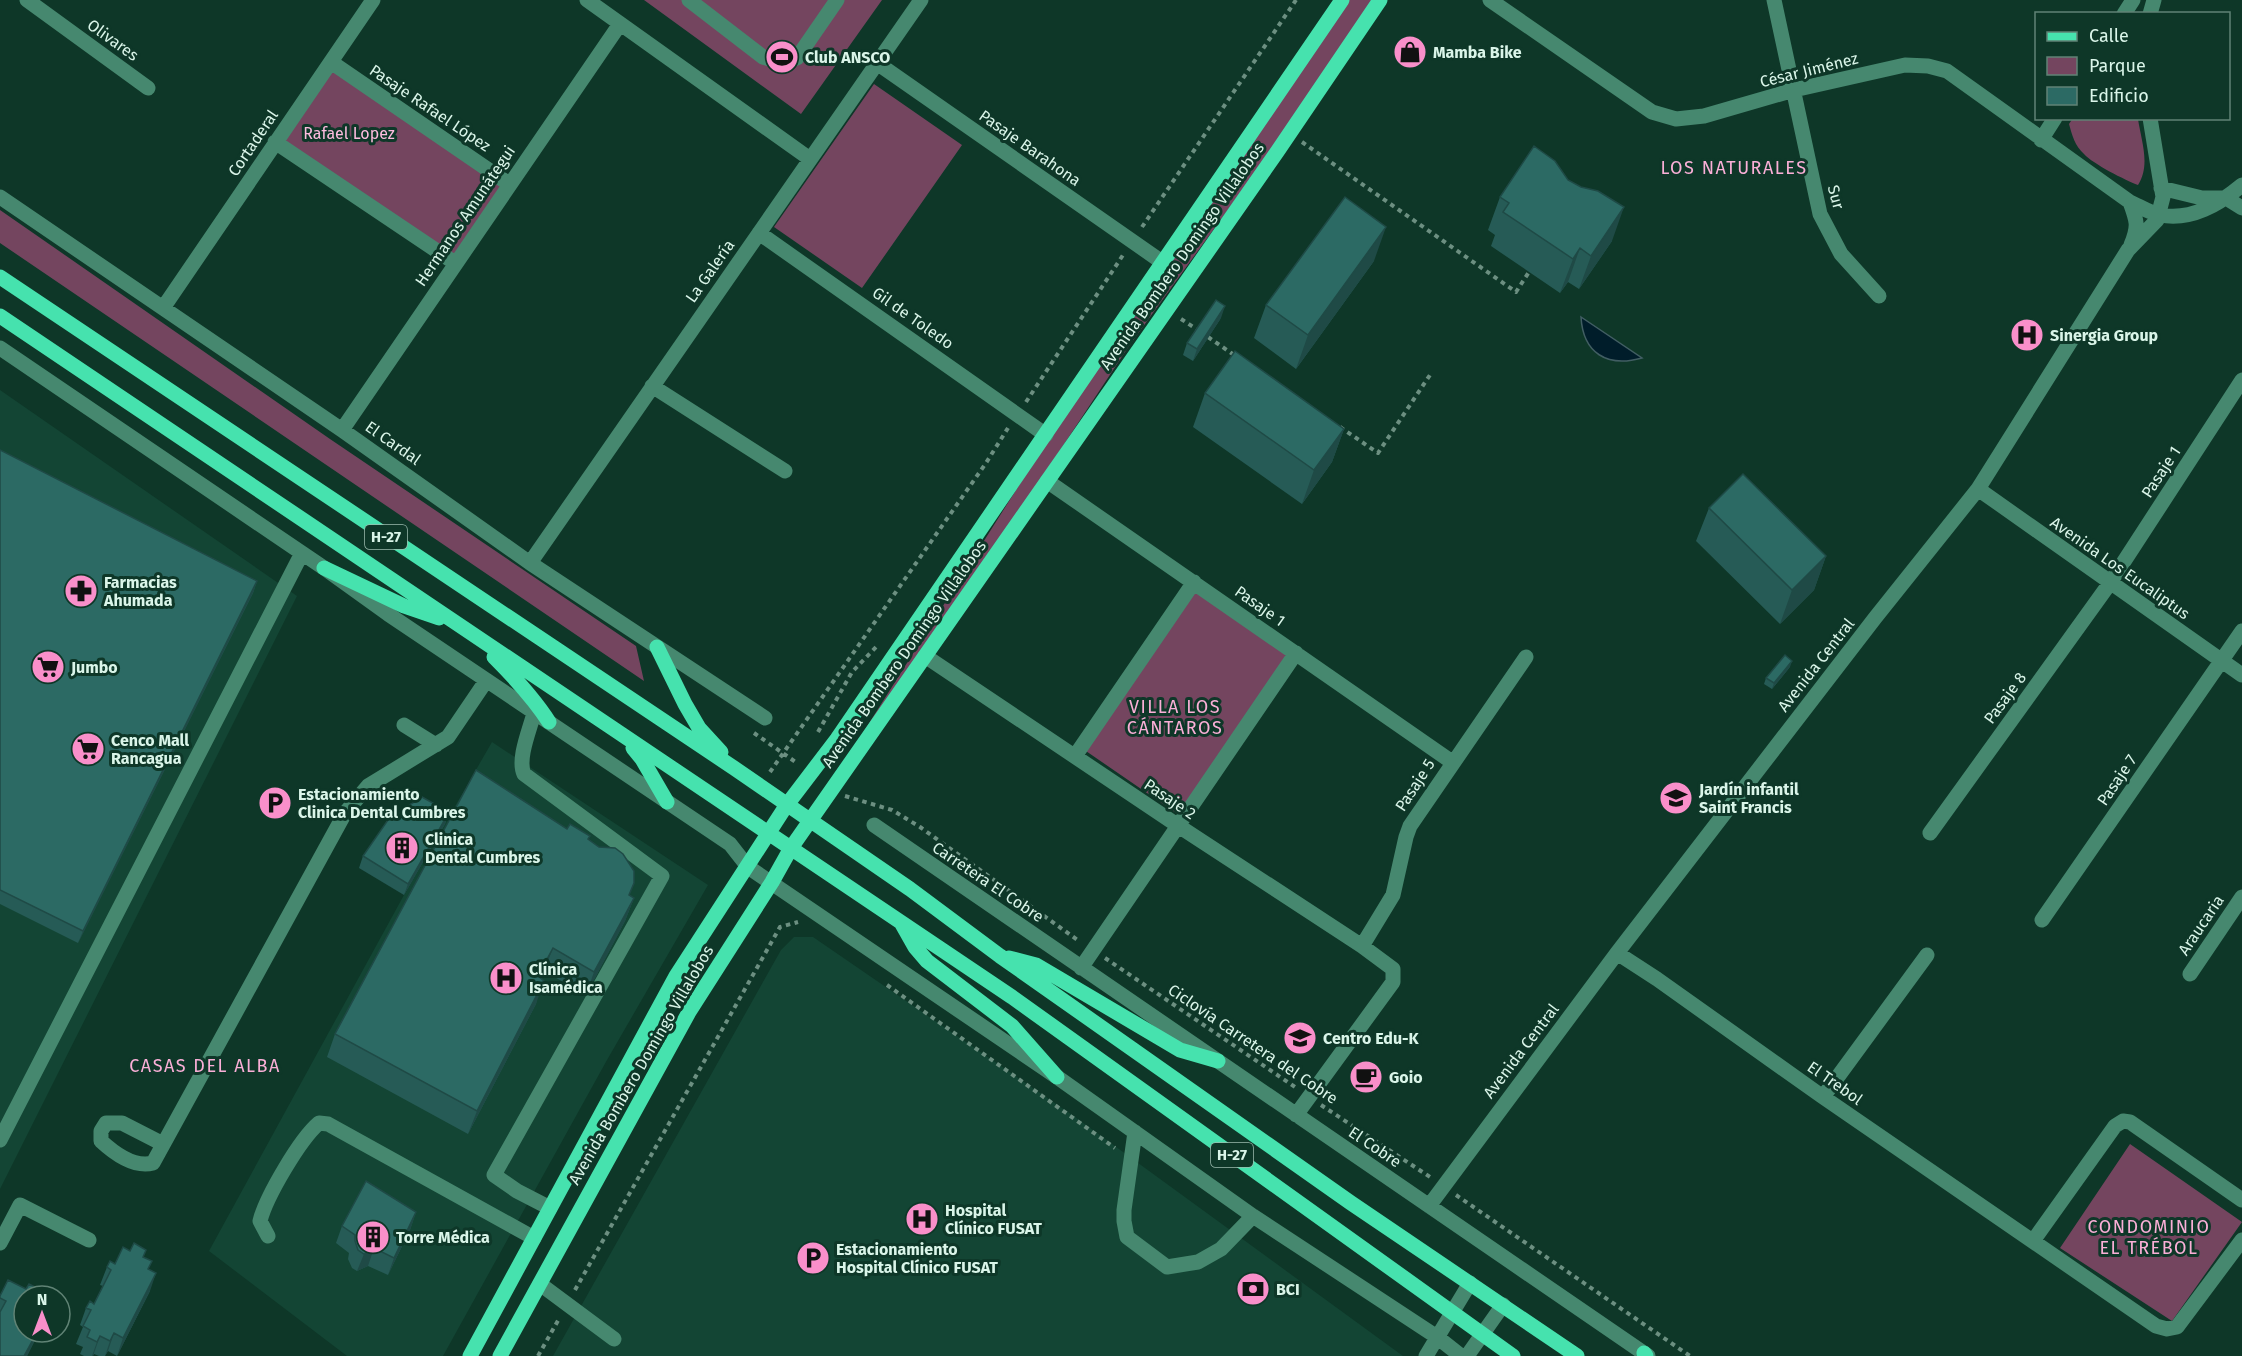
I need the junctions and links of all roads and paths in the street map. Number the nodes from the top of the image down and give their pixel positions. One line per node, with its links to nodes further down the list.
1 (27, 0): 15 (street, Olivares)
2 (373, 0): 13 (street, Cortaderal)
3 (587, 0): 12 (street)
4 (689, 0): 5 (street)
5 (837, 0)
6 (921, 0): 14 (street, La Galería)
7 (1296, 0): 32 (path)
8 (1342, 0): 34 (main road, Avenida Bombero Domingo Villalobos)
9 (1380, 0): 54 (main road, Avenida Bombero Domingo Villalobos)
10 (1490, 0): 16 (street, César Jiménez)
11 (1774, 0): 16 (street, Sur)
12 (620, 24): 22 (street); 23 (street, Hermanos Amunátegui)
13 (331, 62): 20 (street, Cortaderal); 23 (street, Pasaje Rafael López)
14 (877, 63): 22 (street, La Galería); 32 (street, Pasaje Barahona)
15 (148, 88)
16 (1794, 90): 19 (street, César Jiménez); 38 (street, Sur)
17 (2054, 120): 19 (street)
18 (2150, 120): 25 (street)
19 (2041, 140): 28 (street, César Jiménez)
20 (275, 142): 35 (street); 39 (street, Cortaderal)
21 (1302, 142): 36 (path)
22 (810, 159): 31 (street, La Galería)
23 (509, 184): 35 (street, Hermanos Amunátegui)
24 (2242, 185): 27 (street)
25 (2161, 188): 27 (street); 30 (street)
26 (0, 197): 39 (street, El Cardal)
27 (2226, 198): 29 (street); 30 (street)
28 (2130, 202): 30 (street, César Jiménez); 33 (street)
29 (2242, 208)
30 (2159, 215): 33 (street, Avenida Central)
31 (759, 232): 48 (street, La Galería); 49 (street, Gil de Toledo)
32 (1132, 241): 34 (street, Pasaje Barahona); 49 (path)
33 (2128, 250): 55 (street, Avenida Central)
34 (1162, 262): 52 (main road, Avenida Bombero Domingo Villalobos)
35 (455, 263): 51 (street, Hermanos Amunátegui)
36 (1529, 272)
37 (0, 277): 79 (main road, H-27)
38 (1879, 296)
39 (163, 308): 51 (street, El Cardal)
40 (0, 316): 61 (main road, H-27)
41 (1181, 319): 42 (path)
42 (1199, 331)
43 (1208, 337): 45 (path)
44 (0, 348): 56 (street)
45 (1243, 361)
46 (1430, 375): 50 (path)
47 (2242, 380): 60 (street, Pasaje 1)
48 (652, 386): 53 (street); 57 (street, La Galería)
49 (1018, 413): 52 (street, Gil de Toledo); 81 (path)
50 (1333, 422)
51 (342, 429): 57 (street, El Cardal)
52 (1046, 435): 80 (main road, Avenida Bombero Domingo Villalobos)
53 (785, 471)
54 (1047, 481): 59 (street, Pasaje 1); 65 (main road, Avenida Bombero Domingo Villalobos)
55 (1978, 489): 60 (street, Avenida Los Eucaliptus); 99 (street, Avenida Central)
56 (301, 555): 58 (street); 111 (street)
57 (530, 563): 63 (street, El Cardal)
58 (324, 568): 61 (main road); 69 (street)
59 (1194, 582): 64 (street, Pasaje 1); 76 (street)
60 (2110, 583): 67 (street, Avenida Los Eucaliptus); 89 (street, Pasaje 8)
61 (464, 628): 72 (main road); 74 (main road, H-27)
62 (2242, 630): 67 (street)
63 (657, 647): 71 (street, El Cardal); 79 (main road)
64 (1296, 652): 77 (street, Pasaje 1); 87 (street)
65 (925, 656): 76 (street, Pasaje 2); 82 (main road, Avenida Bombero Domingo Villalobos)
66 (1526, 657): 77 (street, Pasaje 5)
67 (2220, 660): 68 (street, Avenida Los Eucaliptus); 94 (street, Pasaje 7)
68 (2242, 675)
69 (486, 681): 70 (street); 75 (street)
70 (534, 713): 72 (street); 117 (street)
71 (765, 718)
72 (549, 722): 83 (street)
73 (404, 725): 75 (street)
74 (616, 731): 83 (main road); 88 (main road, H-27)
75 (436, 745): 112 (street)
76 (1075, 756): 87 (street, Pasaje 2)
77 (1452, 762): 97 (street, Pasaje 5)
78 (797, 763): 80 (path)
79 (734, 768): 84 (main road, H-27)
80 (812, 772): 84 (main road, Avenida Bombero Domingo Villalobos)
81 (775, 780)
82 (832, 787): 85 (main road, Avenida Bombero Domingo Villalobos); 98 (path, Ciclovía Carretera del Cobre)
83 (667, 802): 91 (street)
84 (786, 806): 85 (main road, H-27); 88 (main road, Avenida Bombero Domingo Villalobos)
85 (809, 821): 90 (main road, Avenida Bombero Domingo Villalobos); 101 (main road, H-27)
86 (874, 825): 102 (street, Carretera El Cobre)
87 (1177, 825): 97 (street, Pasaje 2); 98 (street)
88 (768, 833): 90 (main road, H-27); 91 (main road, Avenida Bombero Domingo Villalobos)
89 (1930, 833)
90 (791, 848): 92 (main road, Avenida Bombero Domingo Villalobos); 95 (main road, H-27)
91 (748, 867): 92 (street); 117 (main road, Avenida Bombero Domingo Villalobos)
92 (772, 882): 106 (street); 119 (main road, Avenida Bombero Domingo Villalobos)
93 (2242, 897): 103 (street, Araucaria)
94 (2043, 920)
95 (901, 922): 106 (main road); 130 (main road, H-27)
96 (806, 928): 128 (path)
97 (1362, 946): 107 (street, Pasaje 2)
98 (1093, 950): 102 (street); 107 (path, Ciclovía Carretera del Cobre)
99 (1617, 953): 108 (street, El Trebol); 114 (street, Avenida Central)
100 (1926, 955): 108 (street)
101 (1000, 956): 105 (main road); 126 (main road, H-27)
102 (1081, 968): 105 (street, El Cobre)
103 (2190, 974)
104 (883, 982): 113 (path)
105 (1218, 1061): 109 (street, El Cobre)
106 (1057, 1077): 110 (street)
107 (1309, 1097): 109 (street); 114 (path, Ciclovía Carretera del Cobre)
108 (1823, 1098): 124 (street, El Trebol)
109 (1296, 1115): 116 (street, El Cobre)
110 (1135, 1132): 113 (street); 118 (street)
111 (0, 1140)
112 (163, 1144)
113 (1130, 1159): 118 (street)
114 (1443, 1186): 116 (street, Avenida Central); 143 (path, Ciclovía Carretera del Cobre)
115 (2242, 1200): 124 (street)
116 (1429, 1206): 134 (street, El Cobre)
117 (550, 1208): 119 (main road); 121 (main road, Avenida Bombero Domingo Villalobos)
118 (1253, 1216): 132 (street)
119 (572, 1221): 127 (main road, Avenida Bombero Domingo Villalobos)
120 (268, 1236): 121 (street)
121 (534, 1238): 135 (main road, Avenida Bombero Domingo Villalobos)
122 (89, 1240): 125 (street)
123 (2242, 1240): 124 (street, El Trebol)
124 (2033, 1241)
125 (0, 1243)
126 (1470, 1283): 129 (main road, H-27); 130 (street)
127 (540, 1284): 128 (street); 136 (main road, Avenida Bombero Domingo Villalobos)
128 (567, 1304): 133 (street); 137 (path)
129 (1503, 1305): 131 (street); 142 (main road, H-27)
130 (1452, 1313): 131 (main road, H-27); 132 (street)
131 (1481, 1334): 140 (street); 141 (main road, H-27)
132 (1437, 1337): 138 (street); 139 (street)
133 (614, 1339)
134 (1646, 1355)
135 (470, 1356)
136 (500, 1356)
137 (538, 1356)
138 (1426, 1356)
139 (1461, 1356)
140 (1467, 1356)
141 (1513, 1356)
142 (1576, 1356)
143 (1690, 1356)

